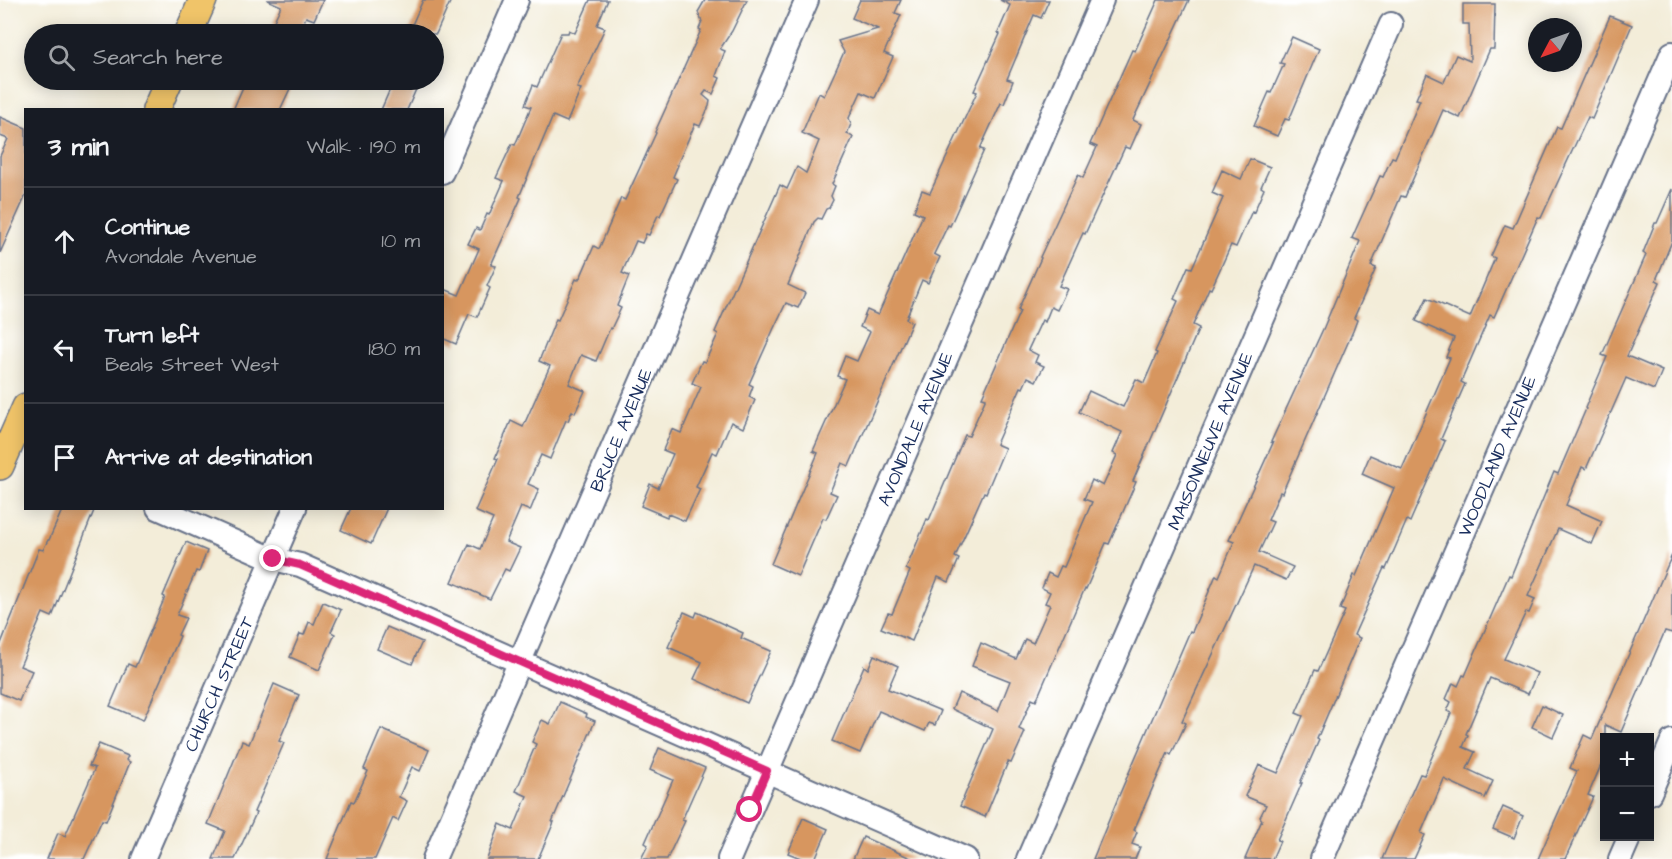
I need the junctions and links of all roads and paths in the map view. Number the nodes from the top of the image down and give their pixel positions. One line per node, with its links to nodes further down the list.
1 (203, 0): 5 (main road)
2 (518, 0): 10 (street)
3 (807, 0): 16 (street, BRUCE AVENUE)
4 (1102, 0): 18 (street, AVONDALE AVENUE)
5 (192, 24)
6 (1391, 24): 25 (street, MAISONNEUVE AVENUE)
7 (1672, 53): 26 (street, WOODLAND AVENUE)
8 (165, 90): 9 (main road)
9 (157, 108)
10 (444, 167)
11 (24, 412): 12 (main road)
12 (9, 450)
13 (163, 510): 15 (street)
14 (295, 510): 15 (street, CHURCH STREET)
15 (273, 559): 16 (street); 21 (street, CHURCH STREET)
16 (520, 662): 18 (street); 22 (street, BRUCE AVENUE)
17 (1672, 741): 19 (street)
18 (767, 771): 23 (street, AVONDALE AVENUE); 24 (street)
19 (1653, 787)
20 (1628, 841): 27 (street)
21 (143, 859)
22 (434, 859)
23 (729, 859)
24 (966, 859)
25 (1028, 859)
26 (1322, 859)
27 (1620, 859)

